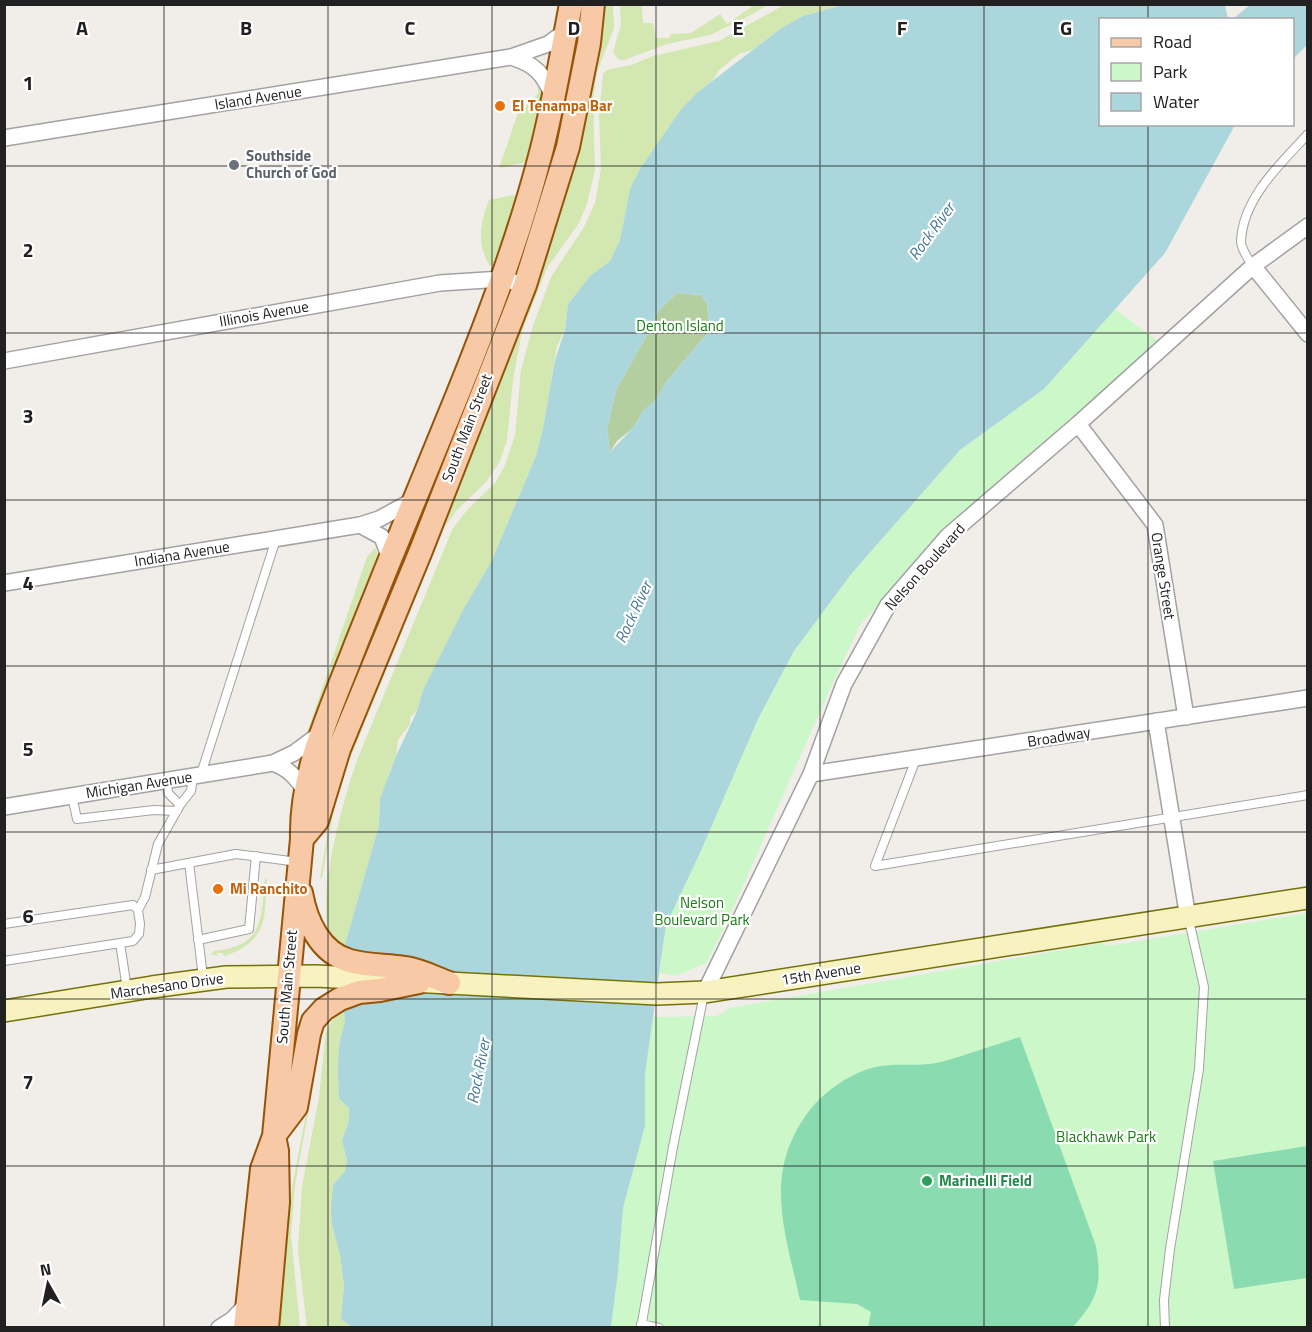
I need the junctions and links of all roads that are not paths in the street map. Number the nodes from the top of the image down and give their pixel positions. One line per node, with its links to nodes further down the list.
1 (571, 4): 3 (main road, South Main Street)
2 (593, 4): 11 (main road, South Main Street)
3 (566, 31): 4 (street, Island Avenue); 5 (main road, South Main Street)
4 (511, 57): 5 (street); 7 (street, Island Avenue)
5 (554, 98): 10 (main road, South Main Street)
6 (1308, 134): 9 (lane)
7 (4, 138)
8 (1308, 226): 9 (street, Nelson Boulevard)
9 (1252, 266): 12 (street); 14 (street, Nelson Boulevard)
10 (502, 279): 11 (street, Illinois Avenue); 13 (street, Illinois Avenue); 15 (main road, South Main Street)
11 (525, 285): 35 (main road, South Main Street)
12 (1308, 334)
13 (4, 361)
14 (1078, 424): 21 (street, Orange Street); 26 (street, Nelson Boulevard)
15 (412, 501): 16 (street, Indiana Avenue); 18 (main road, South Main Street)
16 (360, 525): 17 (street, Indiana Avenue); 18 (street)
17 (277, 538): 19 (street, Indiana Avenue); 27 (lane)
18 (390, 559): 23 (main road, South Main Street)
19 (4, 583)
20 (1308, 698): 21 (street, Broadway)
21 (1186, 717): 22 (street, Broadway)
22 (1156, 721): 24 (street, Broadway); 34 (street)
23 (321, 733): 25 (street, Michigan Avenue); 29 (main road, South Main Street)
24 (916, 759): 26 (street, Broadway); 34 (lane)
25 (273, 763): 27 (street, Michigan Avenue); 29 (street)
26 (811, 774): 53 (street, Nelson Boulevard)
27 (197, 775): 28 (street, Michigan Avenue); 33 (lane)
28 (167, 780): 31 (street, Michigan Avenue); 33 (lane)
29 (305, 791): 35 (main road, South Main Street)
30 (1308, 795): 34 (lane)
31 (72, 796): 32 (street, Michigan Avenue); 33 (lane)
32 (4, 807)
33 (178, 808): 39 (lane)
34 (1172, 819): 42 (street)
35 (302, 839): 38 (main road, South Main Street)
36 (256, 856): 37 (lane); 38 (lane); 44 (lane)
37 (189, 862): 39 (lane); 44 (lane)
38 (298, 868): 47 (main road, South Main Street); 51 (main road)
39 (151, 870): 41 (lane)
40 (1308, 898): 42 (main road, 15th Avenue)
41 (138, 910): 43 (lane); 45 (lane)
42 (1188, 918): 53 (main road, 15th Avenue); 62 (lane)
43 (4, 924)
44 (198, 940): 49 (lane)
45 (120, 943): 46 (lane); 52 (lane)
46 (4, 961)
47 (288, 976): 48 (main road, Marchesano Drive); 49 (main road, Marchesano Drive); 55 (main road, South Main Street)
48 (331, 977): 50 (main road, 15th Avenue)
49 (203, 980): 52 (main road, Marchesano Drive)
50 (419, 982): 51 (main road, 15th Avenue); 55 (main road)
51 (449, 983): 53 (main road, 15th Avenue)
52 (127, 991): 54 (main road, Marchesano Drive)
53 (705, 992): 57 (lane)
54 (4, 1011)
55 (274, 1136): 56 (main road, South Main Street); 60 (main road, South Main Street)
56 (248, 1303): 58 (street); 59 (main road, South Main Street)
57 (641, 1326): 61 (lane)
58 (219, 1328)
59 (245, 1328)
60 (267, 1328)
61 (659, 1328)
62 (1165, 1328)

